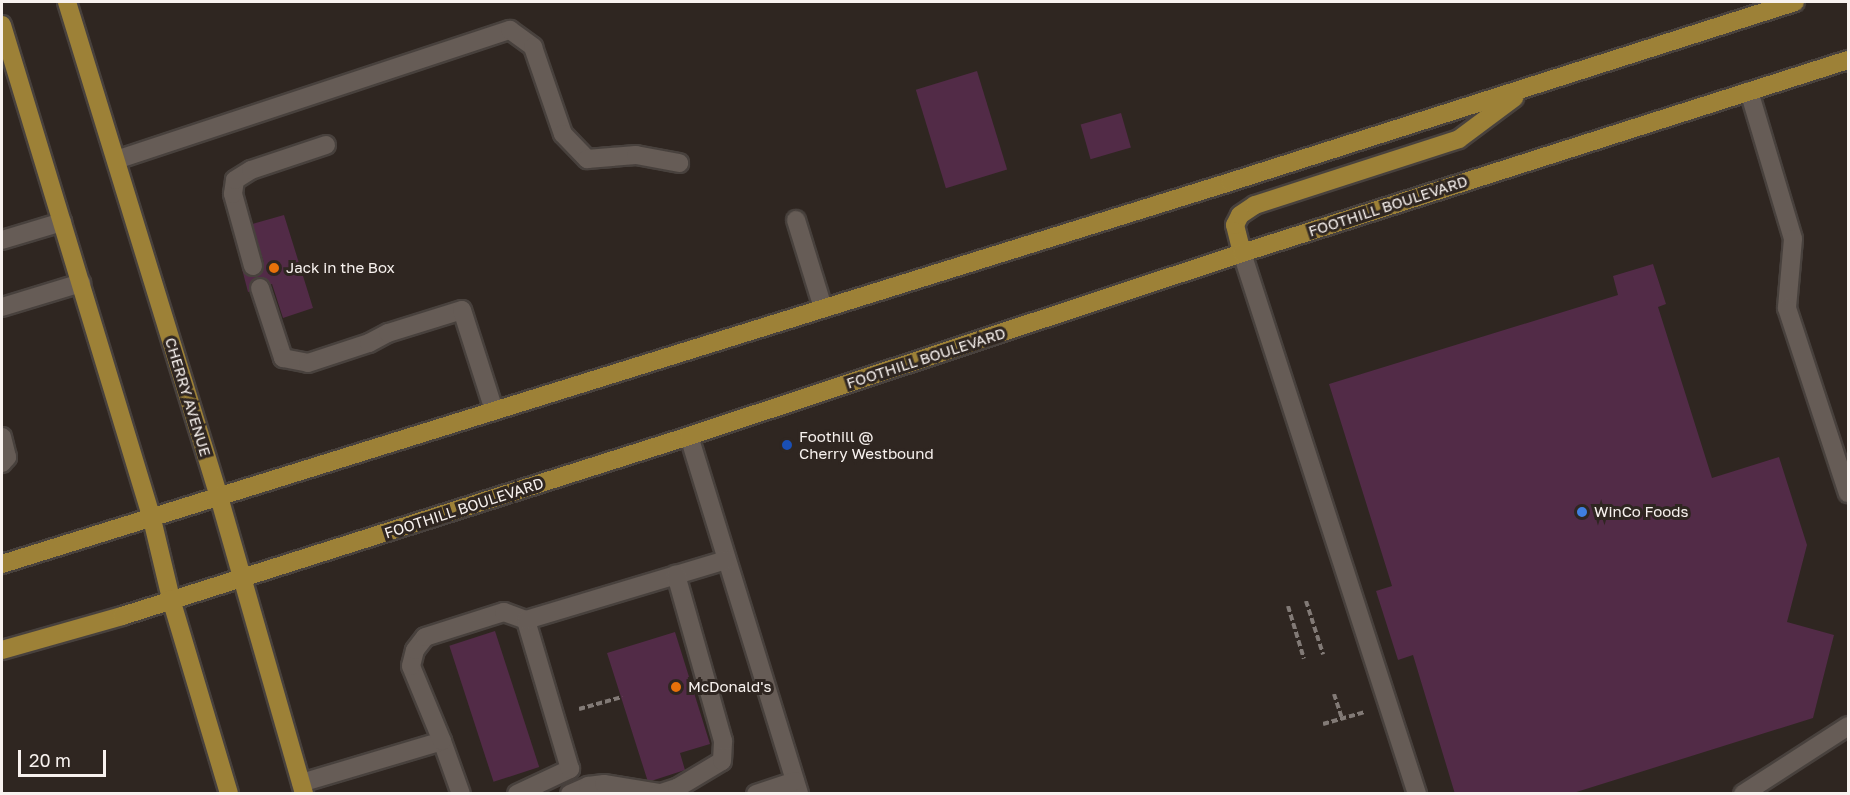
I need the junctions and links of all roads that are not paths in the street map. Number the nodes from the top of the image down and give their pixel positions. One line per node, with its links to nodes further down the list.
1 (67, 2): 8 (main road, CHERRY AVENUE)
2 (1795, 2): 5 (main road)
3 (2, 25): 11 (main road)
4 (1848, 60): 6 (main road, FOOTHILL BOULEVARD)
5 (1525, 89): 13 (main road); 18 (main road)
6 (1749, 91): 13 (main road, FOOTHILL BOULEVARD); 23 (lane)
7 (327, 145): 14 (lane)
8 (116, 160): 9 (lane); 24 (main road, CHERRY AVENUE)
9 (679, 163)
10 (796, 220): 18 (lane)
11 (62, 222): 12 (lane); 15 (main road)
12 (2, 240)
13 (1242, 253): 20 (main road, FOOTHILL BOULEVARD); 43 (lane)
14 (253, 266)
15 (81, 283): 17 (lane); 25 (main road)
16 (260, 288): 19 (lane)
17 (2, 307)
18 (823, 308): 19 (main road)
19 (494, 410): 24 (main road)
20 (689, 436): 26 (lane); 29 (main road, FOOTHILL BOULEVARD)
21 (2, 437): 22 (lane)
22 (2, 463)
23 (1848, 493)
24 (219, 497): 25 (main road); 29 (main road, CHERRY AVENUE)
25 (152, 519): 27 (main road); 30 (main road)
26 (726, 560): 28 (lane); 35 (lane)
27 (2, 564)
28 (676, 575): 31 (lane); 37 (lane)
29 (241, 579): 30 (main road, FOOTHILL BOULEVARD); 36 (main road, CHERRY AVENUE)
30 (171, 599): 32 (main road, FOOTHILL BOULEVARD); 38 (main road)
31 (526, 620): 34 (lane); 40 (lane)
32 (2, 650)
33 (1848, 726): 44 (lane)
34 (442, 741): 36 (lane); 39 (lane)
35 (797, 787): 42 (lane)
36 (302, 788)
37 (659, 793): 41 (lane)
38 (230, 794)
39 (461, 794)
40 (517, 794)
41 (570, 794)
42 (756, 794)
43 (1417, 794)
44 (1743, 794)

